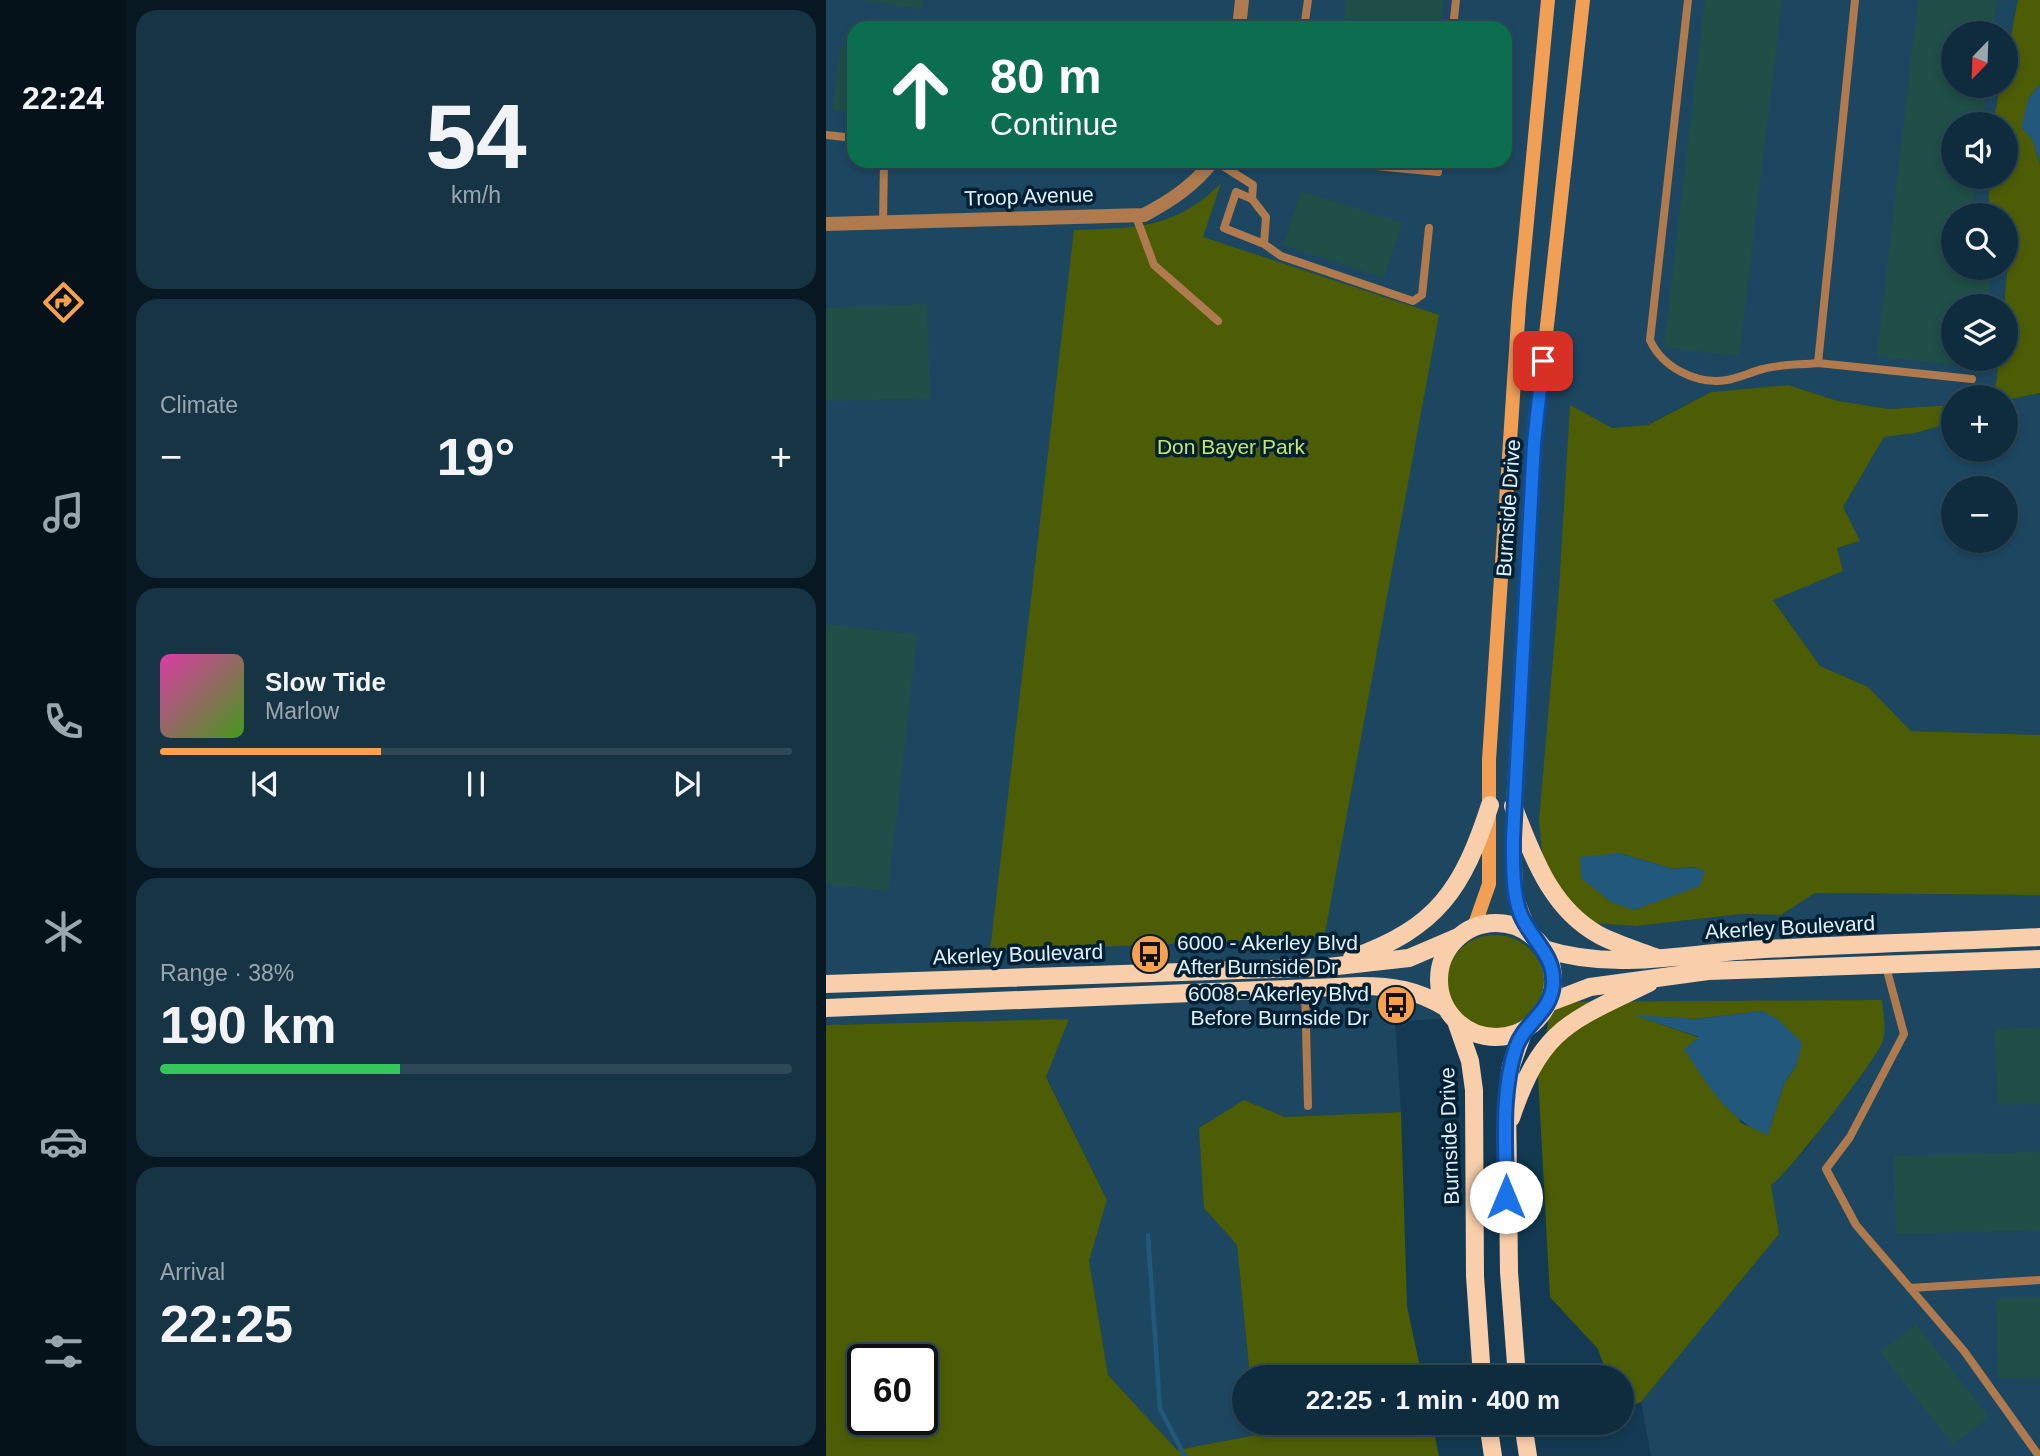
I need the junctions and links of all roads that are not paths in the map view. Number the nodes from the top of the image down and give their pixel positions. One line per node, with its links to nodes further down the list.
1 (1242, 0): 8 (street)
2 (1308, 0): 9 (lane)
3 (1456, 0): 10 (lane)
4 (1548, 0): 27 (main road, Burnside Drive)
5 (1583, 0): 28 (main road, Burnside Drive)
6 (1688, 0): 25 (lane)
7 (1855, 0): 25 (lane)
8 (1240, 21)
9 (1305, 21)
10 (1454, 21)
11 (826, 135): 12 (lane)
12 (847, 137)
13 (884, 168): 20 (lane)
14 (1208, 168): 19 (street, Troop Avenue)
15 (1225, 168): 18 (lane)
16 (1397, 168): 17 (lane)
17 (1439, 168)
18 (1252, 199): 23 (lane); 23 (lane)
19 (1135, 214): 20 (street, Troop Avenue); 24 (lane)
20 (883, 222): 21 (street, Troop Avenue)
21 (826, 223)
22 (1429, 228): 23 (lane)
23 (1265, 244)
24 (1218, 321)
25 (1818, 363): 26 (lane)
26 (1972, 379)
27 (1490, 806): 29 (main road, Burnside Drive); 36 (main road)
28 (1513, 806): 30 (main road, Burnside Drive); 37 (main road)
29 (1474, 927): 30 (main road); 31 (main road)
30 (1531, 934): 33 (main road)
31 (1458, 937): 36 (main road, Akerley Boulevard); 42 (main road)
32 (2040, 937): 37 (main road, Akerley Boulevard)
33 (1544, 949): 37 (main road, Akerley Boulevard); 40 (main road)
34 (2040, 959): 35 (main road, Akerley Boulevard)
35 (1885, 963): 37 (main road, Akerley Boulevard); 47 (lane)
36 (1328, 967): 38 (main road, Akerley Boulevard)
37 (1660, 968): 40 (main road, Akerley Boulevard); 45 (main road)
38 (826, 984)
39 (1304, 988): 41 (main road); 42 (main road); 44 (lane)
40 (1548, 1003): 43 (main road)
41 (826, 1008)
42 (1450, 1014): 43 (main road); 48 (main road, Burnside Drive)
43 (1524, 1030): 45 (main road)
44 (1308, 1106)
45 (1506, 1131): 49 (main road)
46 (2040, 1280): 47 (lane)
47 (1910, 1288): 54 (lane)
48 (1481, 1365)
49 (1516, 1365)
50 (1490, 1435): 52 (main road)
51 (1525, 1435): 53 (main road)
52 (1493, 1456)
53 (1528, 1456)
54 (2039, 1456)

